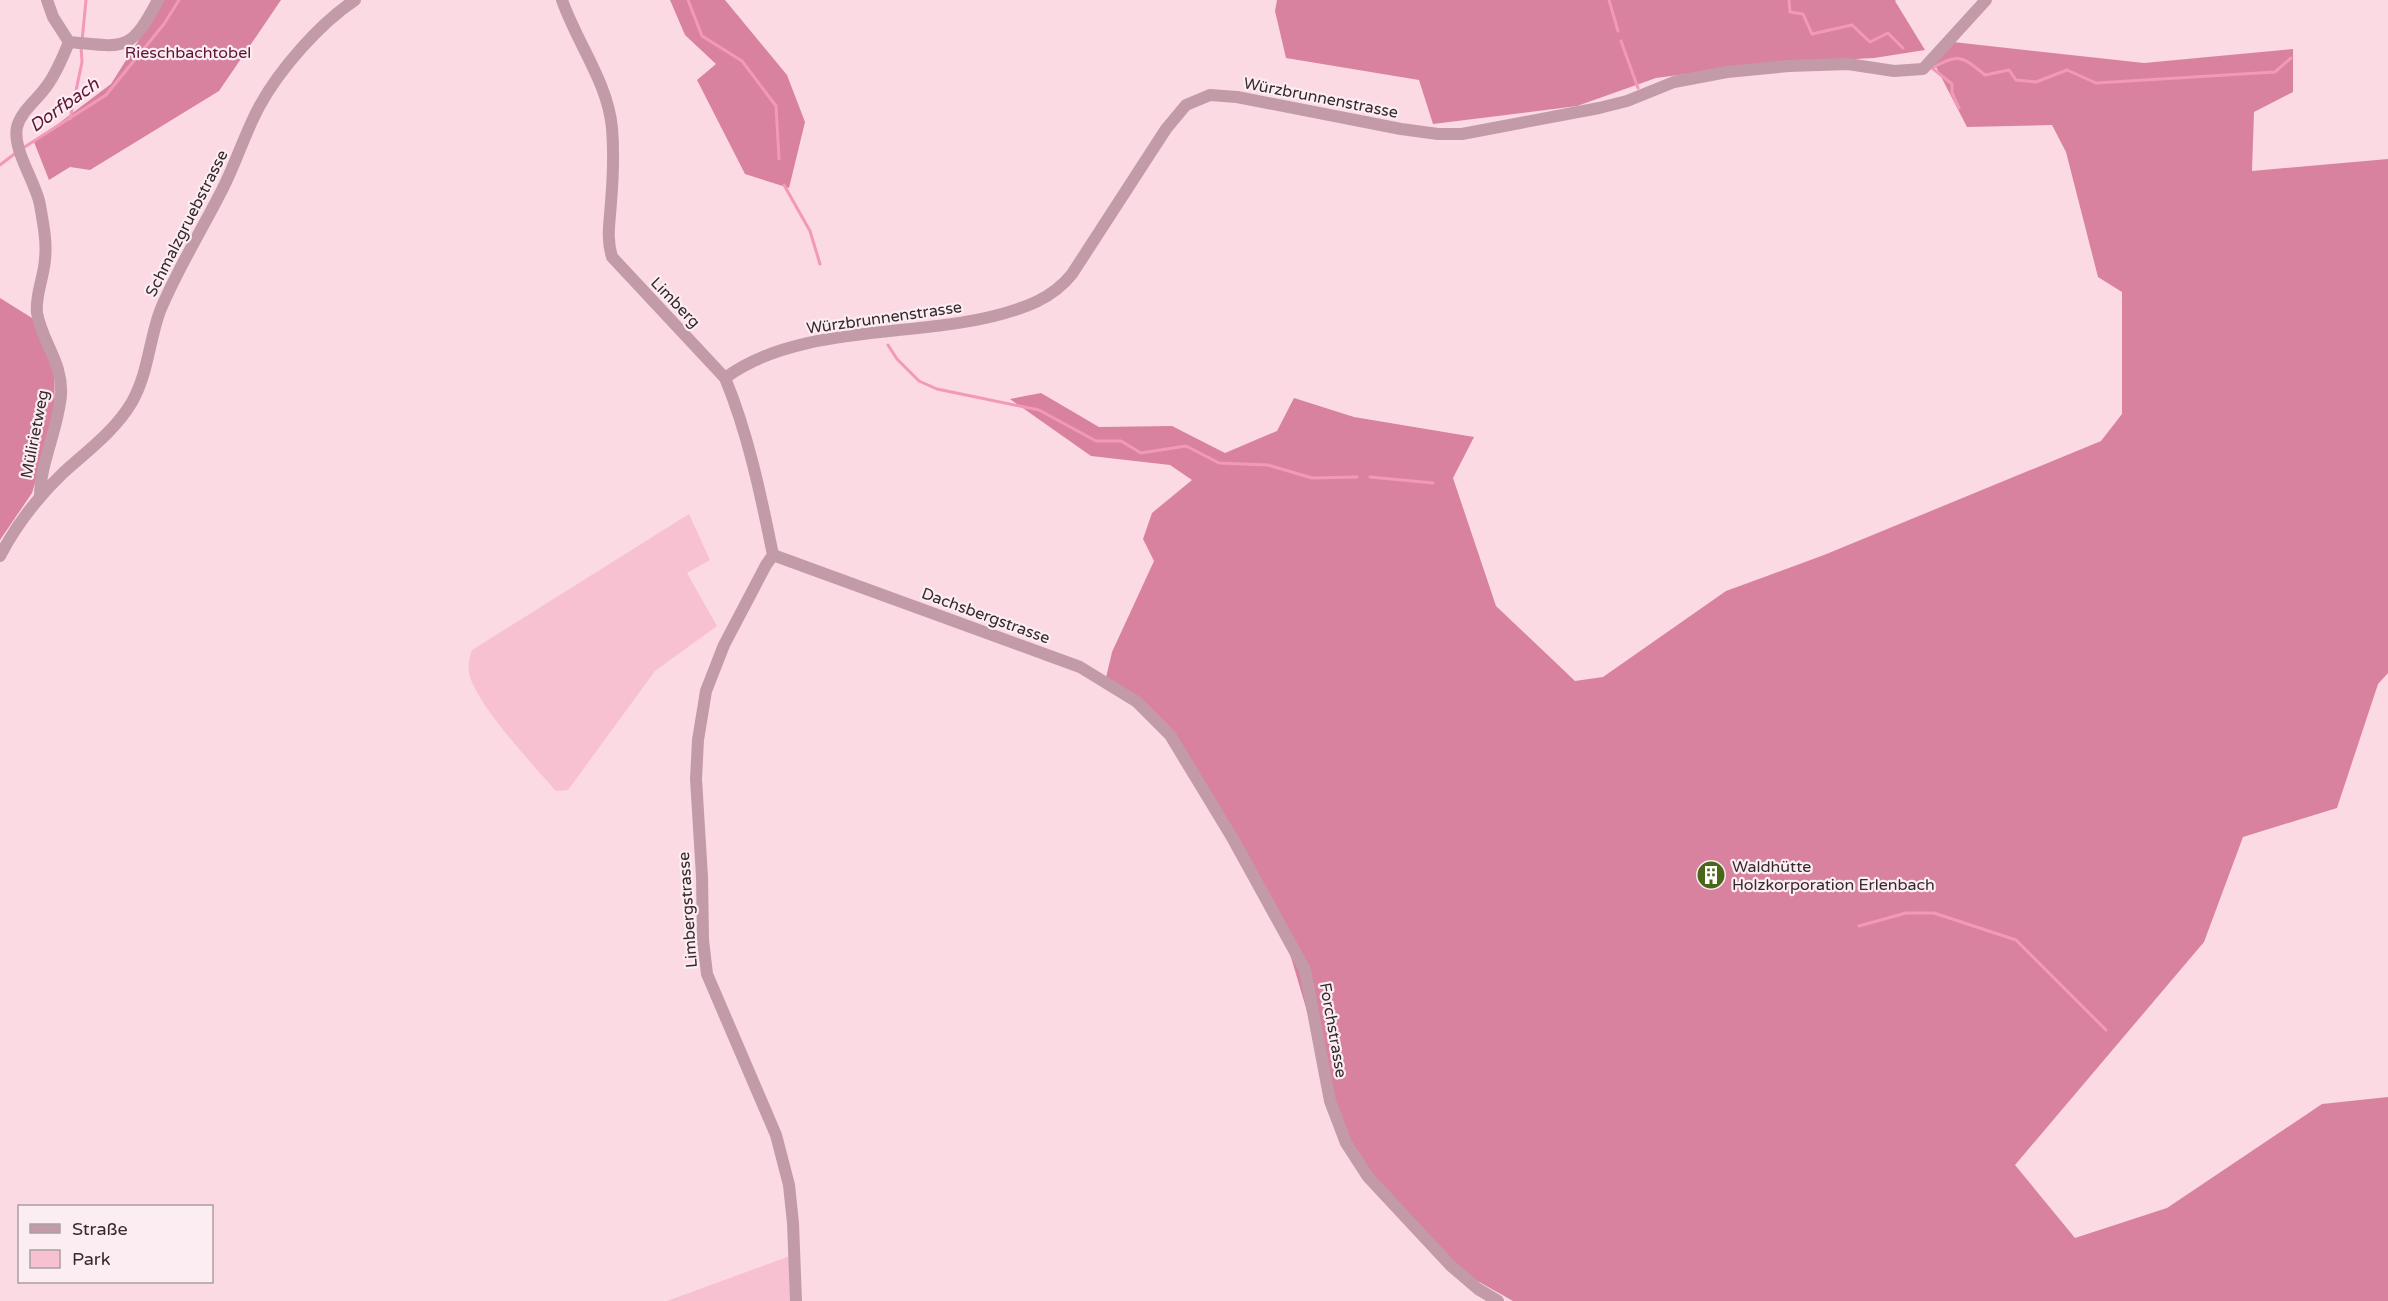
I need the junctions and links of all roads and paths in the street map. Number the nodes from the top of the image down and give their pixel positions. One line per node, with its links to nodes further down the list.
1 (47, 0): 6 (street)
2 (158, 0): 6 (street)
3 (355, 0): 8 (street, Schmalzgruebstrasse)
4 (562, 0): 7 (street, Limberg)
5 (1986, 0): 7 (street, Würzbrunnenstrasse)
6 (78, 43): 8 (street, Mülirietweg)
7 (725, 378): 10 (street, Limberg)
8 (40, 497): 9 (street, Schmalzgruebstrasse)
9 (0, 555)
10 (773, 555): 11 (street, Dachsbergstrasse); 12 (street, Limbergstrasse)
11 (1170, 735): 13 (street, Forchstrasse)
12 (796, 1301)
13 (1498, 1301)

